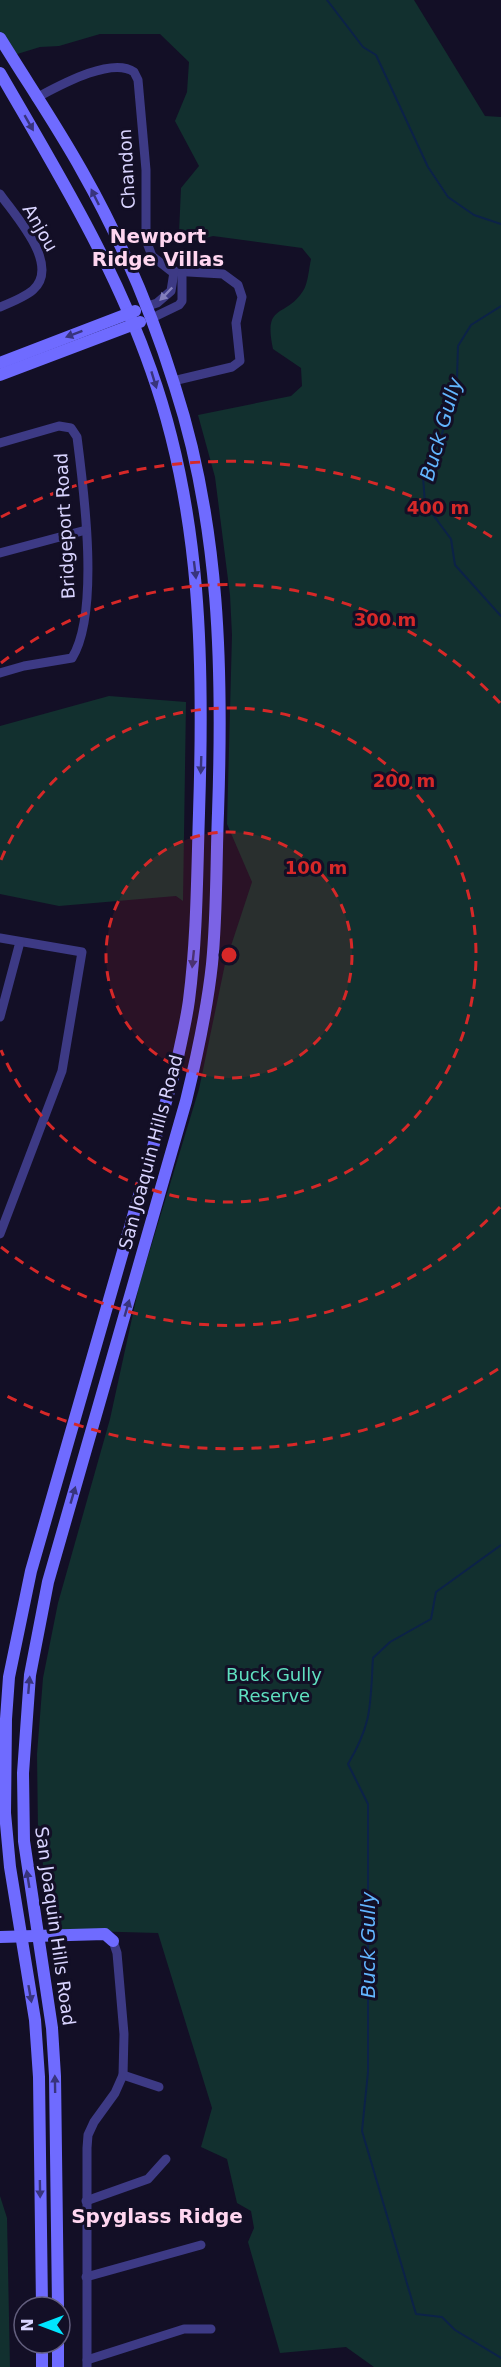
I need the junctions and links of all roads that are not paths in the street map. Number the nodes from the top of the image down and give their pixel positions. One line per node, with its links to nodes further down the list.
1 (0, 38): 3 (main road, San Joaquin Hills Road)
2 (0, 73): 8 (main road, San Joaquin Hills Road, one-way to 8)
3 (36, 98): 5 (street, Chandon); 7 (main road, San Joaquin Hills Road, one-way to 3)
4 (0, 194): 6 (street, Anjou)
5 (178, 273): 7 (street, one-way to 7); 7 (street); 11 (street)
6 (0, 307)
7 (147, 313): 8 (main road); 11 (main road, San Joaquin Hills Road)
8 (131, 319): 9 (main road, one-way to 9); 10 (main road); 20 (main road, San Joaquin Hills Road, one-way to 20)
9 (0, 363)
10 (0, 375)
11 (173, 381): 22 (main road, San Joaquin Hills Road, one-way to 11)
12 (0, 443): 13 (street, Bridgeport Road)
13 (86, 530): 14 (street); 15 (street, Bridgeport Road)
14 (0, 553)
15 (0, 673)
16 (0, 939): 17 (street)
17 (20, 942): 18 (street); 19 (street)
18 (0, 1017)
19 (0, 1234)
20 (20, 1936): 21 (main road); 22 (main road); 30 (main road, San Joaquin Hills Road, one-way to 30)
21 (0, 1937)
22 (38, 1937): 23 (main road); 31 (main road, San Joaquin Hills Road, one-way to 22)
23 (113, 1941): 24 (street)
24 (123, 2075): 25 (street); 27 (street)
25 (159, 2087)
26 (166, 2159): 27 (street)
27 (86, 2201): 29 (street)
28 (201, 2245): 29 (street)
29 (86, 2277): 33 (street)
30 (42, 2295)
31 (57, 2295)
32 (211, 2329): 33 (street)
33 (87, 2363)

